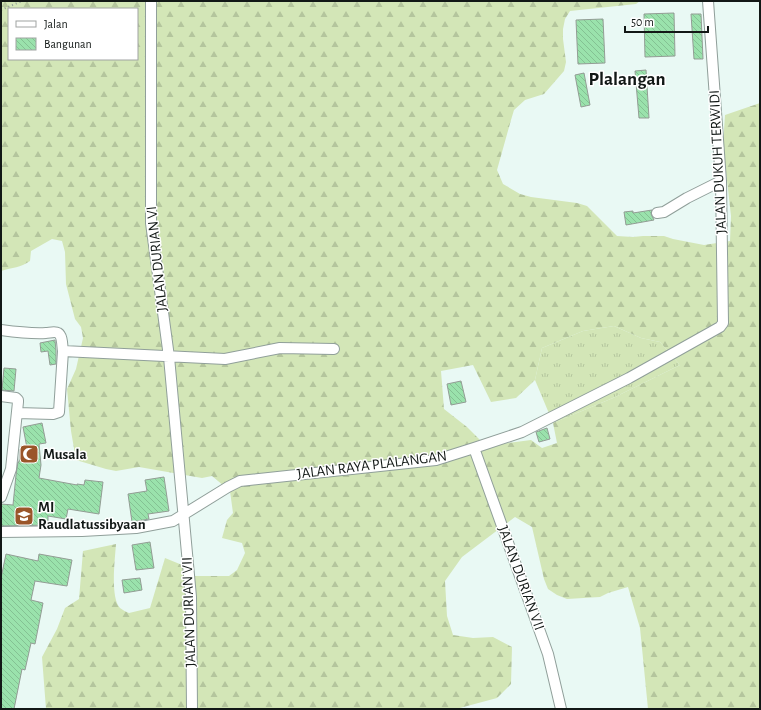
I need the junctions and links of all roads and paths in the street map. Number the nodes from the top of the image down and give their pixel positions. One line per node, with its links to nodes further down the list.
1 (22, 1): 4 (path)
2 (151, 1): 11 (street, JALAN DURIAN VI)
3 (708, 1): 5 (street, JALAN DUKUH TERWIDI)
4 (1, 10)
5 (720, 181): 6 (street); 7 (street, JALAN DUKUH TERWIDI)
6 (658, 213)
7 (723, 323): 14 (street, JALAN RAYA PLALANGAN)
8 (1, 330): 10 (street)
9 (334, 349): 11 (street)
10 (63, 351): 11 (street); 13 (street)
11 (169, 357): 16 (street, JALAN DURIAN VI)
12 (1, 396): 13 (street)
13 (17, 412): 15 (street)
14 (474, 448): 16 (street, JALAN RAYA PLALANGAN); 19 (street, JALAN DURIAN VII)
15 (1, 497)
16 (183, 515): 17 (street, JALAN RAYA PLALANGAN); 18 (street, JALAN DURIAN VII)
17 (1, 532)
18 (192, 709)
19 (560, 709)

